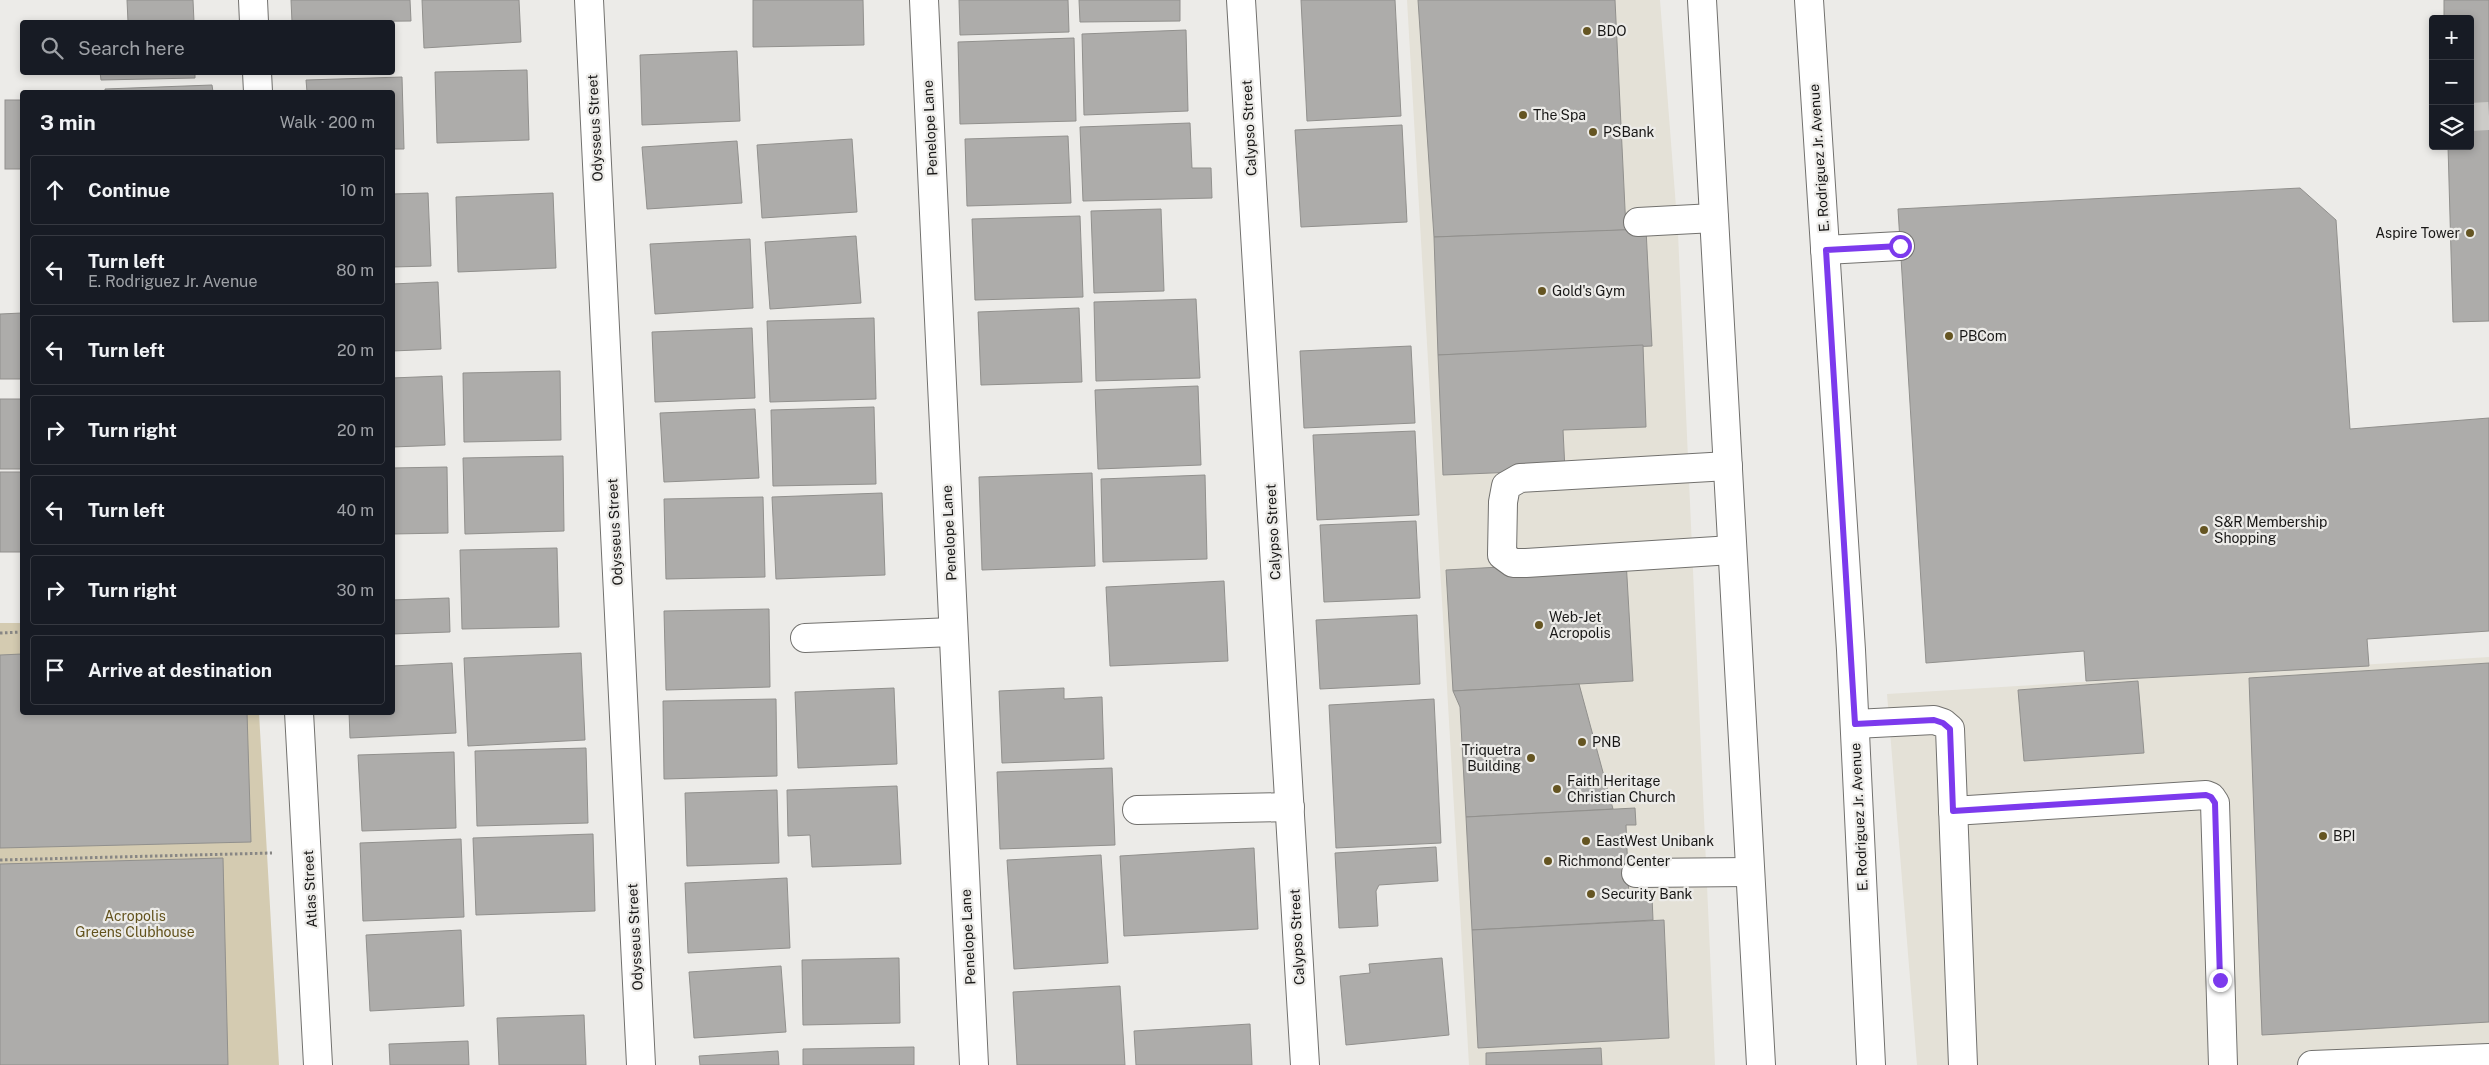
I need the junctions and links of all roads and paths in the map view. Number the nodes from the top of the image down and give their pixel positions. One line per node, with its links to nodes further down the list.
1 (253, 0): 7 (street)
2 (589, 0): 31 (street, Odysseus Street)
3 (924, 0): 18 (street, Penelope Lane)
4 (1241, 0): 22 (street, Calypso Street)
5 (1702, 0): 10 (street)
6 (1809, 0): 13 (street, E. Rodriguez Jr. Avenue)
7 (254, 20)
8 (257, 75): 9 (street)
9 (258, 90)
10 (1714, 218): 11 (street); 14 (street)
11 (1638, 222)
12 (1900, 246): 13 (street)
13 (1826, 250): 21 (street, E. Rodriguez Jr. Avenue)
14 (1728, 466): 15 (street); 15 (street)
15 (1732, 550): 27 (street)
16 (0, 632): 17 (path)
17 (20, 632)
18 (953, 632): 19 (street); 32 (street, Penelope Lane)
19 (805, 638)
20 (300, 715): 25 (street, Atlas Street)
21 (1855, 724): 24 (street); 35 (street, E. Rodriguez Jr. Avenue)
22 (1290, 807): 23 (street); 33 (street, Calypso Street)
23 (1137, 810)
24 (1953, 811): 36 (street); 37 (street)
25 (308, 852): 26 (path); 30 (street, Atlas Street)
26 (0, 860)
27 (1750, 872): 28 (street); 34 (street)
28 (1636, 874)
29 (2489, 1058): 38 (street)
30 (318, 1065)
31 (641, 1065)
32 (974, 1065)
33 (1305, 1065)
34 (1761, 1065)
35 (1871, 1065)
36 (1963, 1065)
37 (2223, 1065)
38 (2312, 1065)

